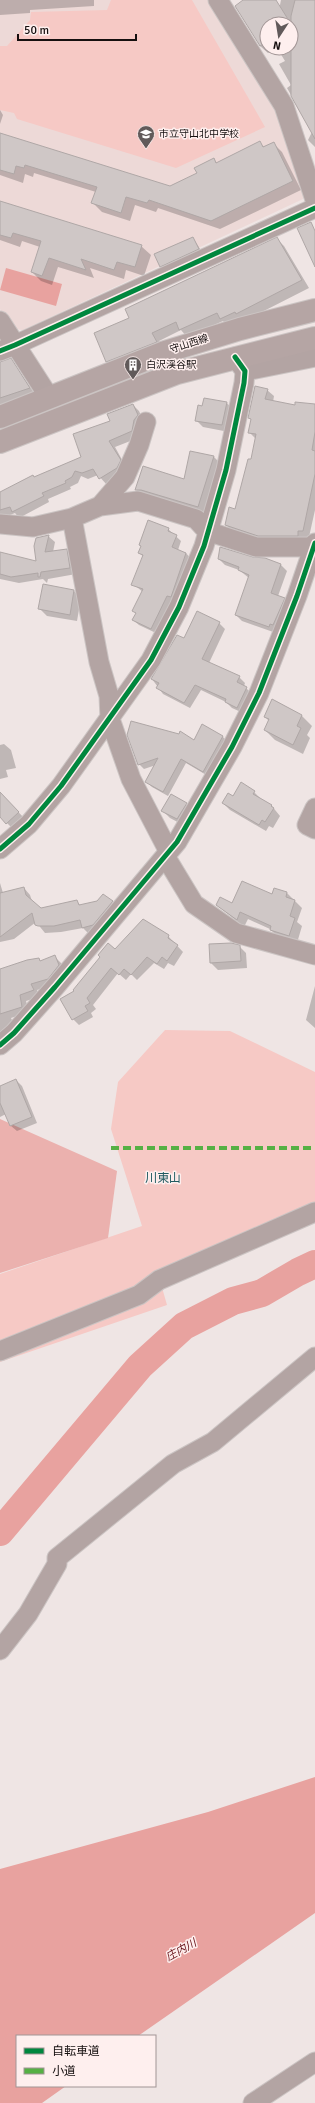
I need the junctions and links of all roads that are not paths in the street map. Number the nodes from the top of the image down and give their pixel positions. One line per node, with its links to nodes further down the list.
1 (218, 0): 2 (street)
2 (315, 200)
3 (315, 208): 7 (street)
4 (315, 310): 10 (main road, 守山西線)
5 (0, 321): 7 (street)
6 (315, 338): 9 (main road)
7 (8, 348): 10 (street)
8 (315, 357): 9 (street)
9 (240, 364): 13 (main road); 17 (street)
10 (49, 397): 11 (main road, 守山西線)
11 (0, 417)
12 (146, 422): 14 (street)
13 (0, 442)
14 (100, 506): 15 (street); 17 (street)
15 (72, 518): 16 (street); 19 (street)
16 (0, 524)
17 (207, 531): 18 (street); 19 (street)
18 (315, 546): 23 (street)
19 (110, 720): 22 (street); 23 (street)
20 (315, 808): 21 (street)
21 (315, 829)
22 (0, 849)
23 (167, 854): 24 (street); 25 (street)
24 (315, 955)
25 (0, 1045)
26 (315, 1212): 27 (street)
27 (0, 1351)
28 (315, 1357): 29 (street)
29 (0, 1650)
30 (315, 2062): 31 (street)
31 (254, 2102)

